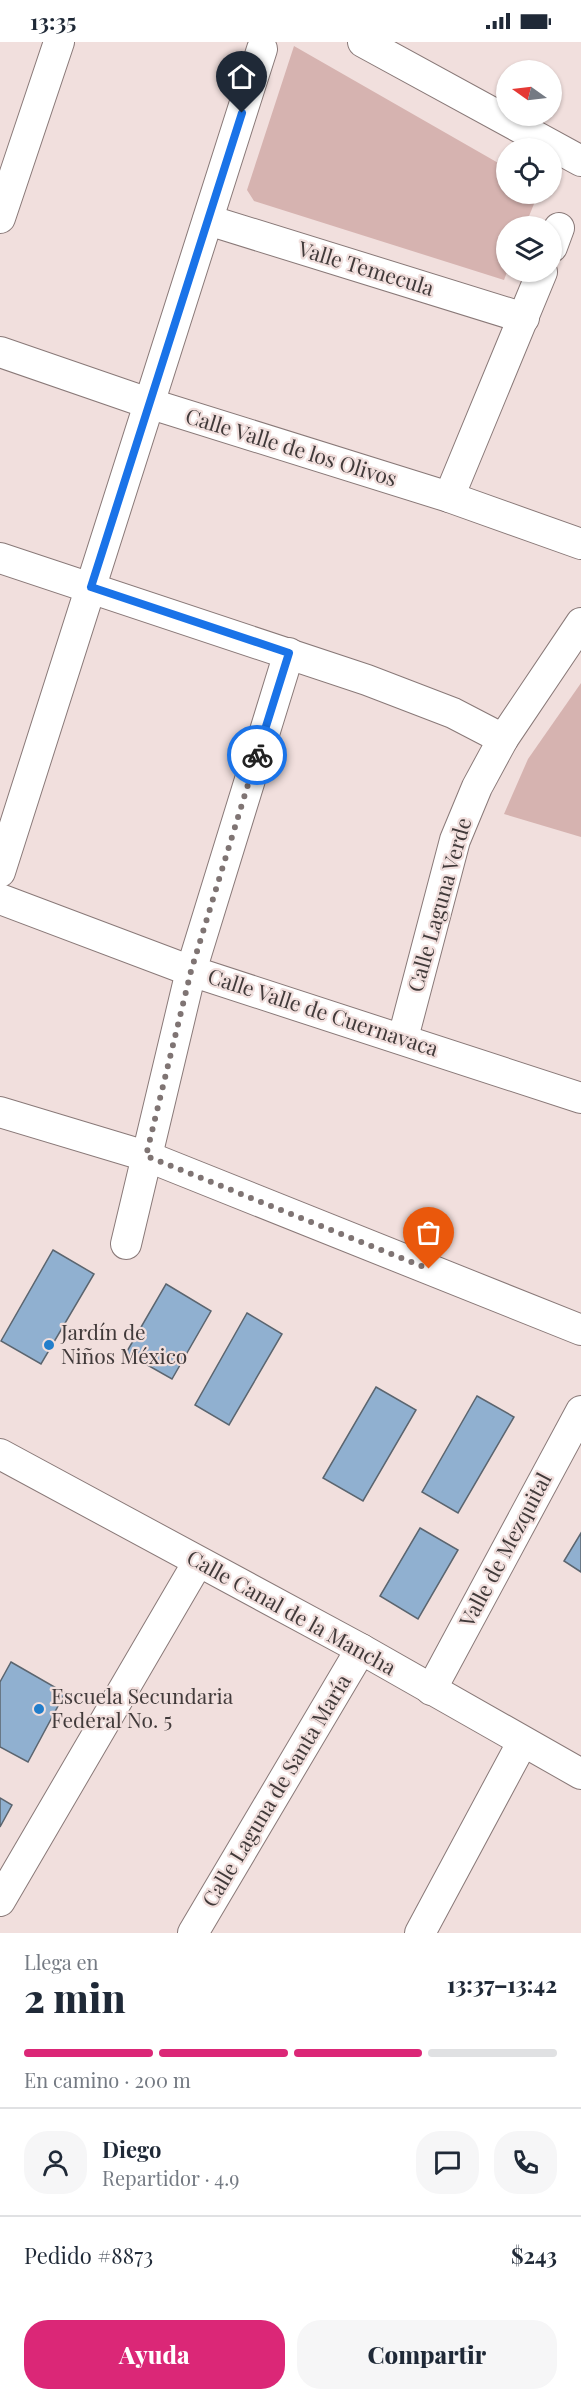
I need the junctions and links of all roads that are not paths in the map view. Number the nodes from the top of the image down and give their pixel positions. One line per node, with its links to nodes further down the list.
1 (59, 42): 5 (street)
2 (363, 42): 4 (street)
3 (262, 49): 6 (street)
4 (581, 161)
5 (0, 218)
6 (208, 220): 8 (street, Valle Temecula); 10 (street)
7 (538, 282): 8 (street)
8 (524, 318): 11 (street)
9 (0, 352): 10 (street, Calle Valle de los Olivos)
10 (148, 403): 11 (street, Calle Valle de los Olivos); 14 (street)
11 (449, 497): 12 (street, Calle Valle de los Olivos)
12 (581, 544)
13 (0, 558): 14 (street)
14 (91, 587): 16 (street); 18 (street)
15 (581, 623): 17 (street, Calle Laguna Verde)
16 (289, 653): 17 (street); 20 (street)
17 (503, 739): 21 (street, Calle Laguna Verde)
18 (0, 873)
19 (0, 899): 20 (street, Calle Valle de Cuernavaca)
20 (191, 971): 21 (street, Calle Valle de Cuernavaca); 24 (street)
21 (403, 1038): 22 (street, Calle Valle de Cuernavaca)
22 (581, 1098)
23 (0, 1112): 24 (street)
24 (146, 1156): 25 (street); 26 (street)
25 (126, 1244)
26 (581, 1330)
27 (581, 1411): 31 (street, Valle de Mezquital)
28 (0, 1454): 29 (street, Calle Canal de la Mancha)
29 (198, 1562): 30 (street, Calle Canal de la Mancha); 34 (street)
30 (361, 1649): 31 (street, Calle Canal de la Mancha); 35 (street, Calle Laguna de Santa María)
31 (431, 1690): 32 (street, Calle Canal de la Mancha)
32 (522, 1743): 33 (street, Calle Canal de la Mancha); 36 (street)
33 (581, 1774)
34 (0, 1901)
35 (193, 1933)
36 (420, 1933)

